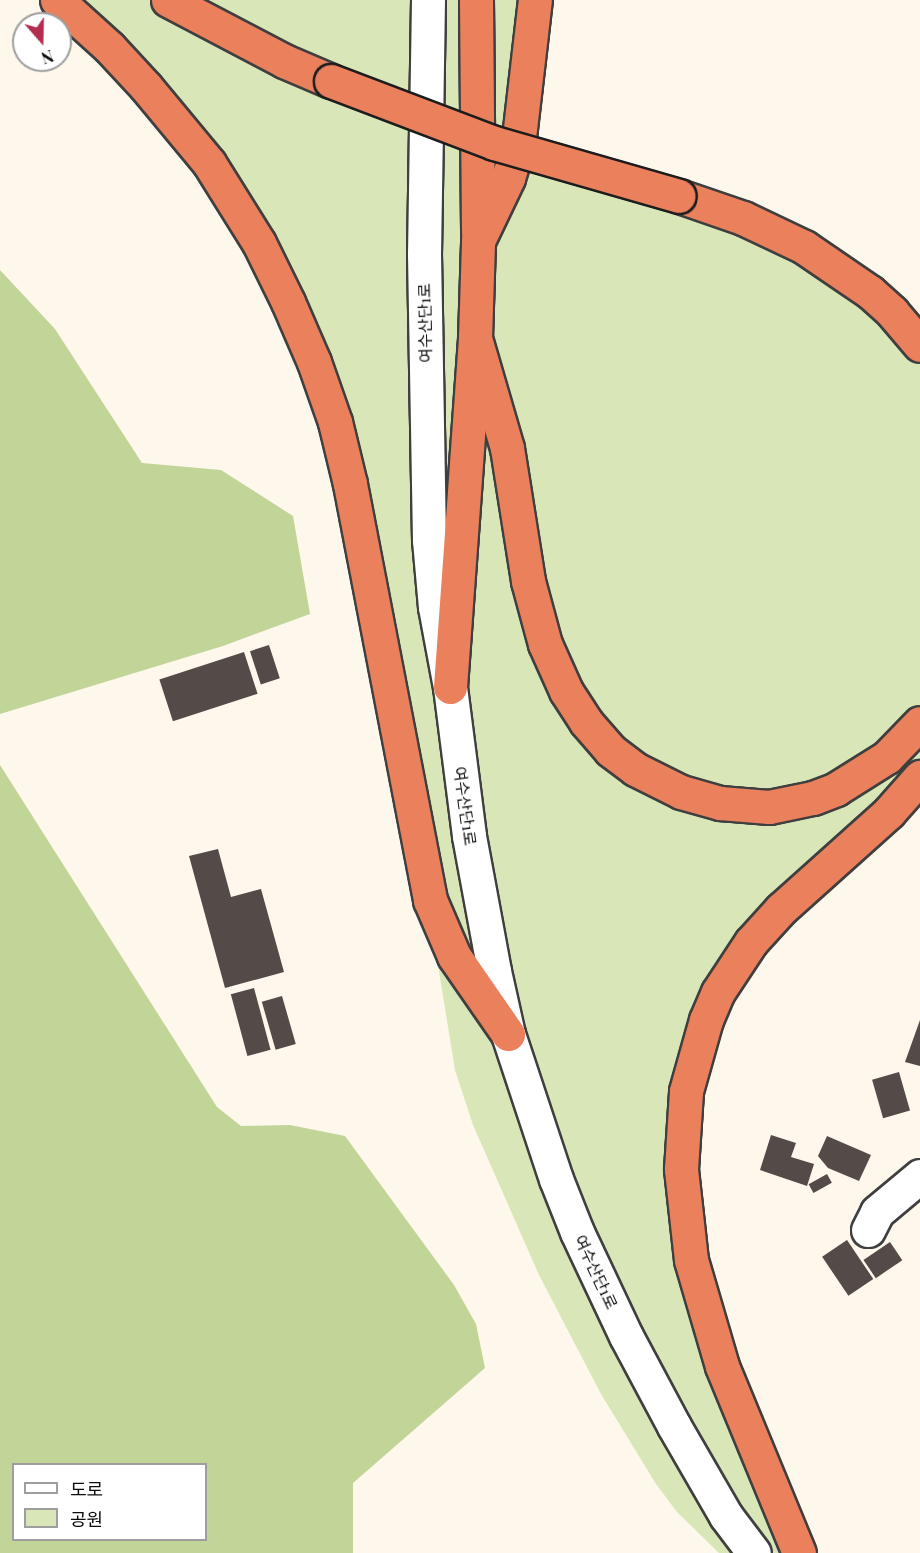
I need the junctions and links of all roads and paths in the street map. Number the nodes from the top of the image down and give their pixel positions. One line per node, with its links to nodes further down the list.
1 (57, 0): 12 (highway)
2 (168, 0): 8 (highway, bridge)
3 (428, 0): 9 (street, 여수산단1로)
4 (476, 0): 6 (highway)
5 (535, 0): 6 (highway)
6 (478, 241): 7 (highway)
7 (475, 338): 9 (highway); 10 (highway)
8 (920, 345)
9 (450, 687): 12 (street, 여수산단1로)
10 (920, 723)
11 (920, 777): 16 (highway)
12 (508, 1034): 15 (street, 여수산단1로)
13 (920, 1176): 14 (street)
14 (868, 1230)
15 (754, 1553)
16 (799, 1553)

